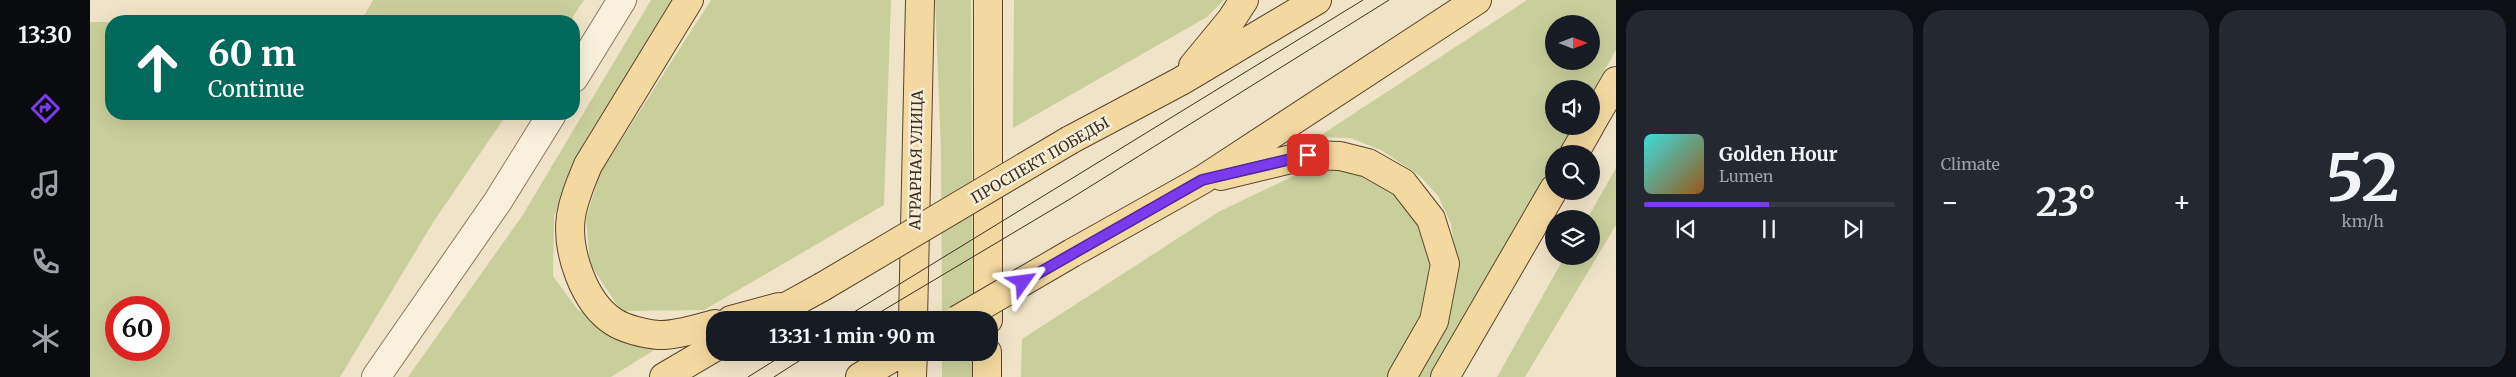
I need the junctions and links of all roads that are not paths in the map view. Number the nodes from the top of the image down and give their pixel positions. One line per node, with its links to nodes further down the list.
1 (622, 0): 8 (street)
2 (689, 0): 21 (main road)
3 (920, 0): 18 (main road, АГРАРНАЯ УЛИЦА)
4 (988, 0): 20 (main road)
5 (1244, 0): 9 (main road)
6 (1317, 0): 9 (main road, ПРОСПЕКТ ПОБЕДЫ)
7 (1477, 0): 13 (main road)
8 (580, 68)
9 (1181, 81): 15 (main road, ПРОСПЕКТ ПОБЕДЫ, bridge)
10 (1616, 81): 11 (main road)
11 (1600, 109)
12 (548, 120): 26 (street)
13 (1202, 180): 19 (main road, bridge); 31 (main road)
14 (1548, 200): 32 (main road)
15 (788, 305): 16 (main road); 17 (main road, ПРОСПЕКТ ПОБЕДЫ)
16 (765, 311)
17 (778, 311)
18 (913, 311)
19 (973, 311)
20 (988, 311)
21 (706, 326)
22 (706, 353): 27 (main road)
23 (887, 361): 28 (main road)
24 (913, 361): 29 (main road)
25 (988, 361): 30 (main road)
26 (376, 377)
27 (664, 377)
28 (860, 377)
29 (912, 377)
30 (987, 377)
31 (1402, 377)
32 (1446, 377)

